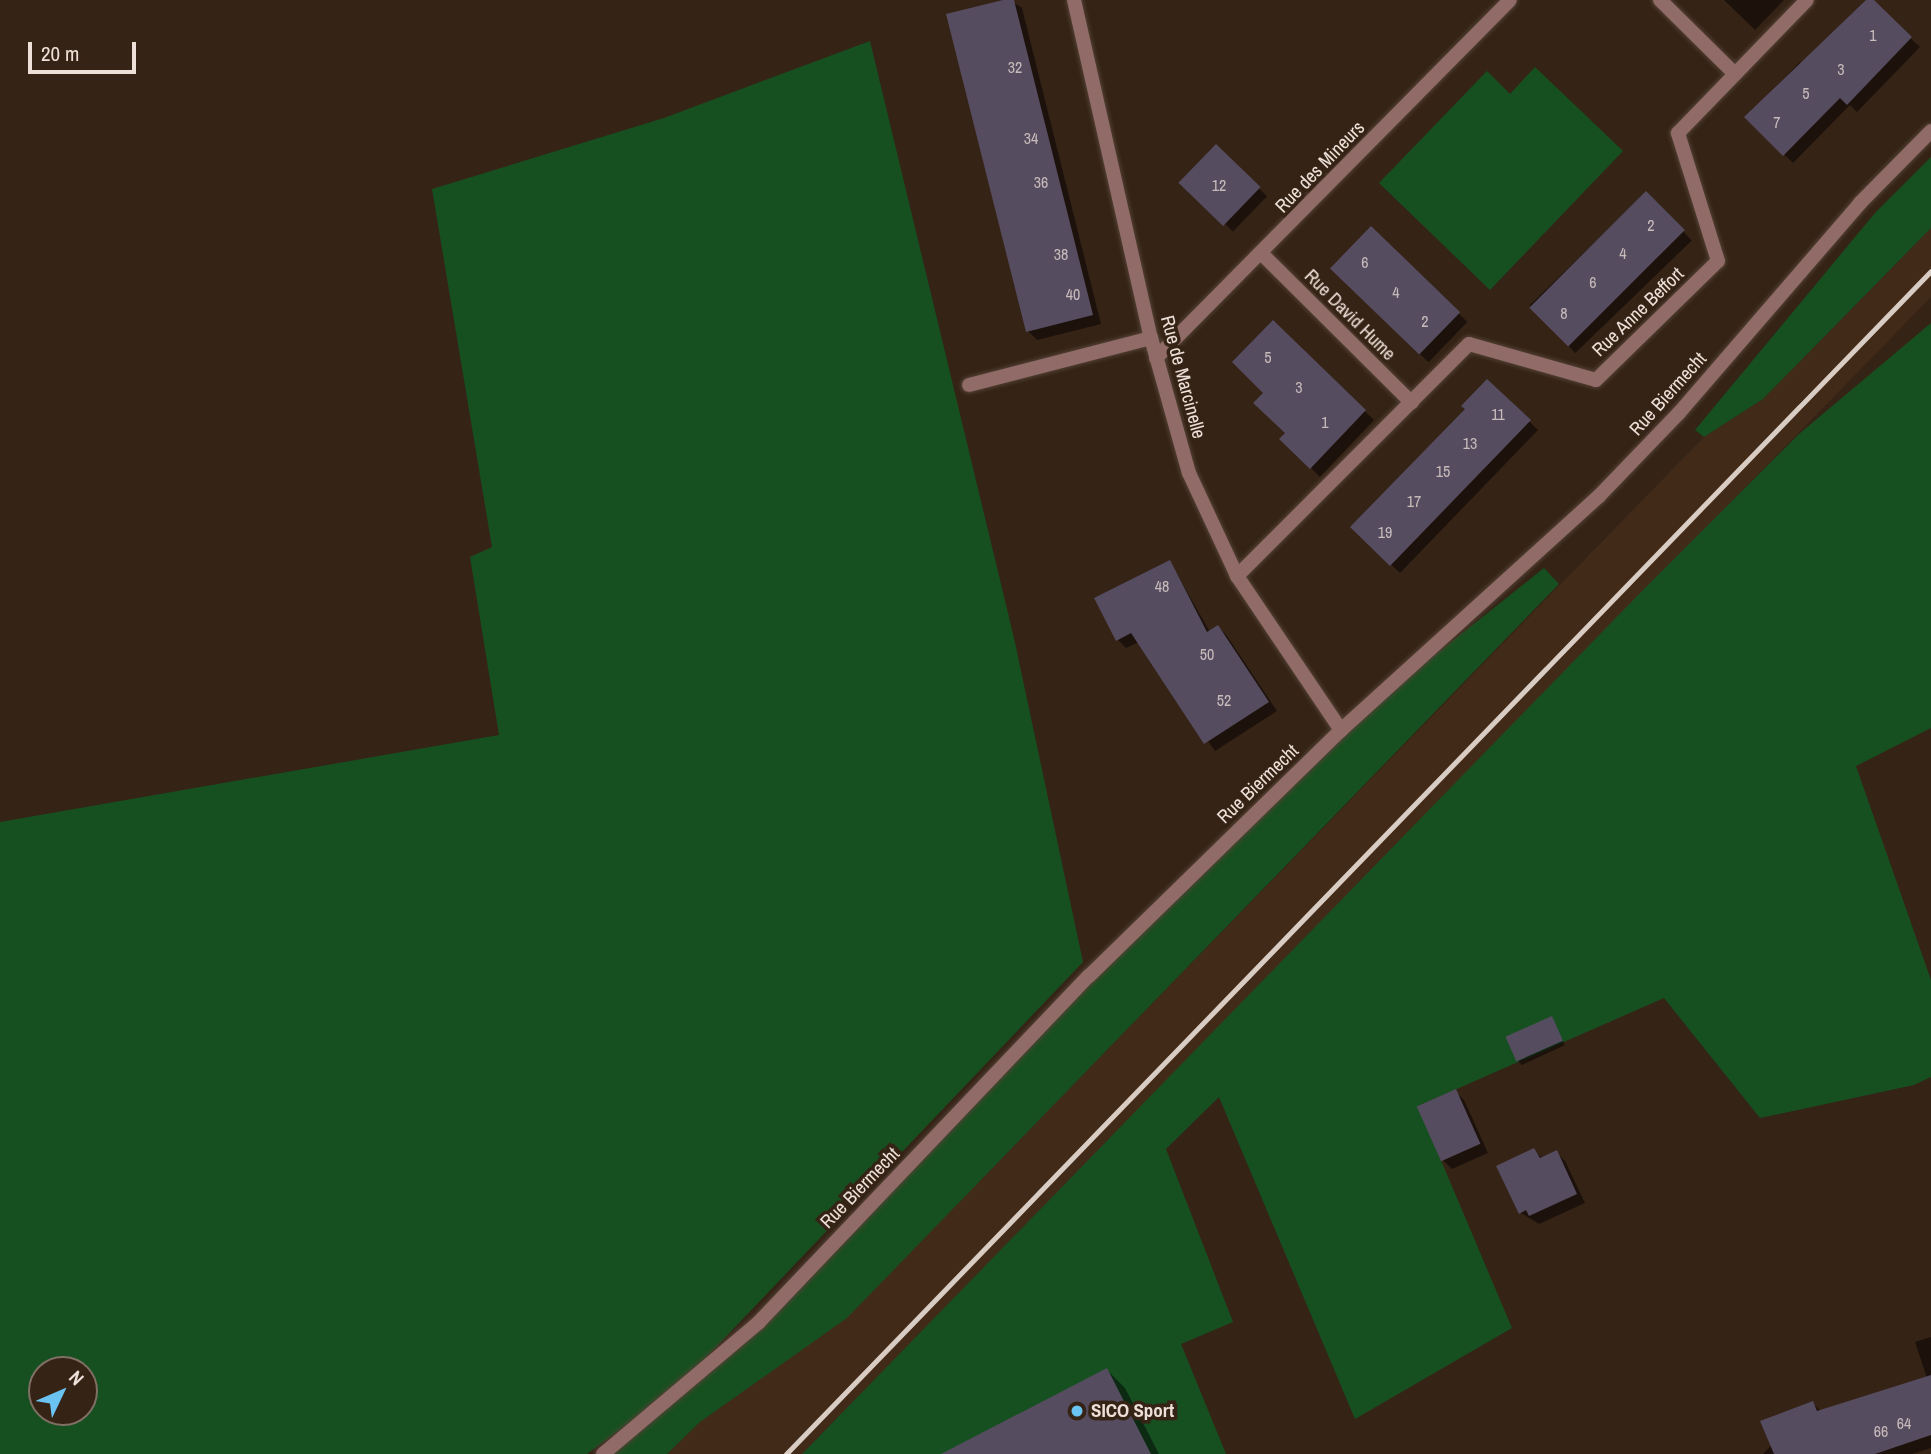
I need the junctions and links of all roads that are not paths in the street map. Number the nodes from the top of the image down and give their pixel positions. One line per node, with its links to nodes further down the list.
1 (1074, 0): 8 (street, Rue de Marcinelle)
2 (1510, 0): 7 (street, Rue des Mineurs)
3 (1660, 0): 5 (street)
4 (1807, 0): 5 (street, Rue Anne Beffort)
5 (1735, 74): 11 (street, Rue Anne Beffort)
6 (1931, 131): 13 (street, Rue Biermecht)
7 (1262, 254): 9 (street, Rue des Mineurs); 11 (street, Rue David Hume)
8 (1150, 338): 9 (street, Rue de Marcinelle); 10 (street)
9 (1156, 358): 12 (street, Rue de Marcinelle)
10 (970, 385)
11 (1412, 403): 12 (street, Rue Anne Beffort)
12 (1237, 576): 13 (street, Rue de Marcinelle)
13 (1341, 730): 14 (street, Rue Biermecht)
14 (603, 1454)

